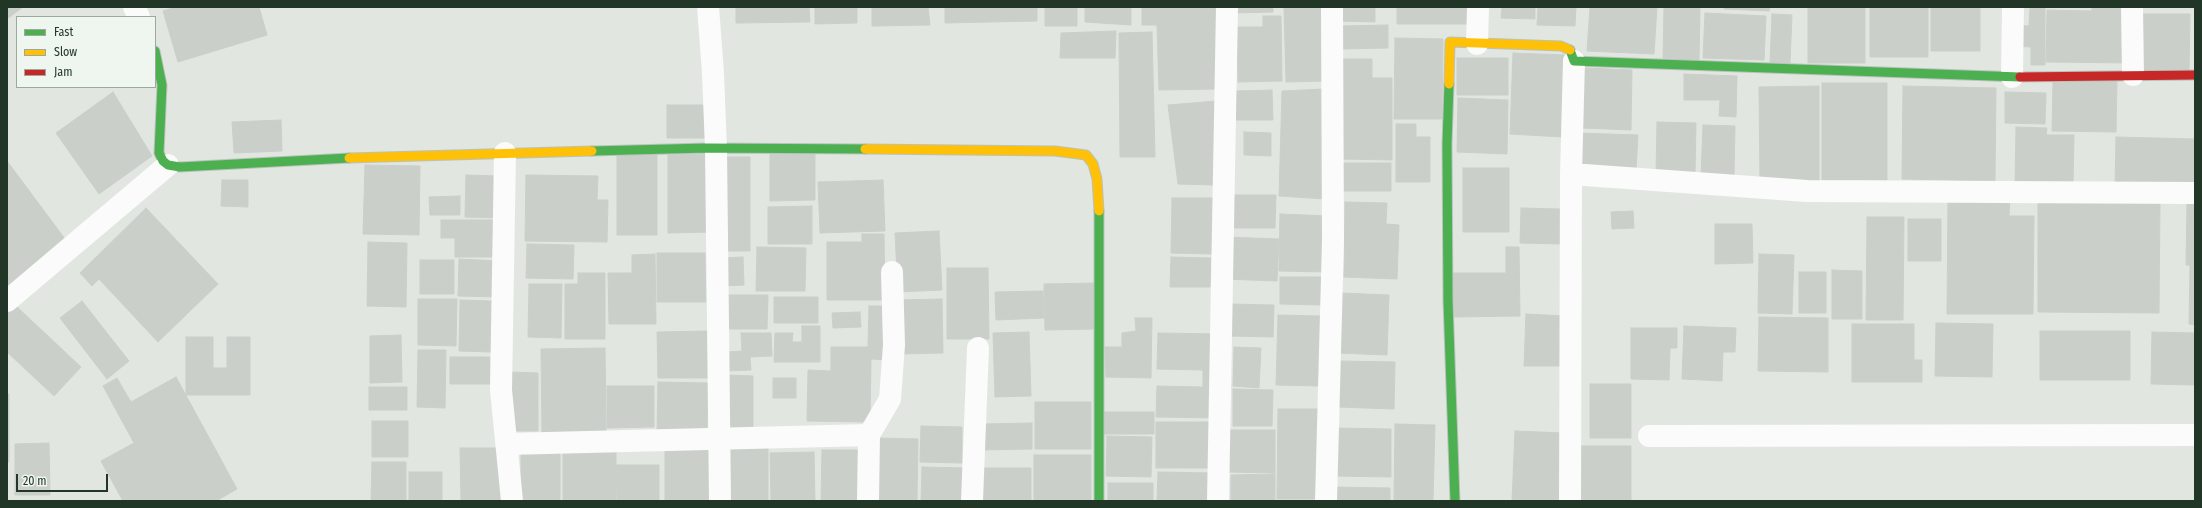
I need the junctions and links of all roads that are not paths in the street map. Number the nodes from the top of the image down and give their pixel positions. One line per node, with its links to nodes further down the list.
1 (134, 7): 8 (street)
2 (708, 7): 15 (street)
3 (1227, 7): 33 (street)
4 (1332, 7): 34 (street)
5 (1478, 7): 9 (street)
6 (2013, 7): 14 (street)
7 (2132, 7): 12 (street)
8 (139, 16)
9 (1477, 44): 11 (street); 35 (street)
10 (156, 56): 17 (street)
11 (1574, 61): 14 (street); 18 (street)
12 (2133, 75): 13 (street); 14 (street)
13 (2195, 75)
14 (2012, 77)
15 (716, 149): 16 (street); 26 (street); 32 (street)
16 (505, 153): 17 (street); 27 (street)
17 (168, 165): 21 (street)
18 (1571, 174): 19 (street); 36 (street)
19 (2195, 193)
20 (892, 272): 23 (street)
21 (7, 301)
22 (978, 348): 31 (street)
23 (869, 435): 26 (street); 30 (street)
24 (2195, 435): 25 (street)
25 (1649, 436)
26 (719, 440): 27 (street); 29 (street)
27 (508, 444): 28 (street)
28 (512, 501)
29 (720, 501)
30 (868, 501)
31 (972, 501)
32 (1099, 501)
33 (1218, 501)
34 (1326, 501)
35 (1455, 501)
36 (1570, 501)

